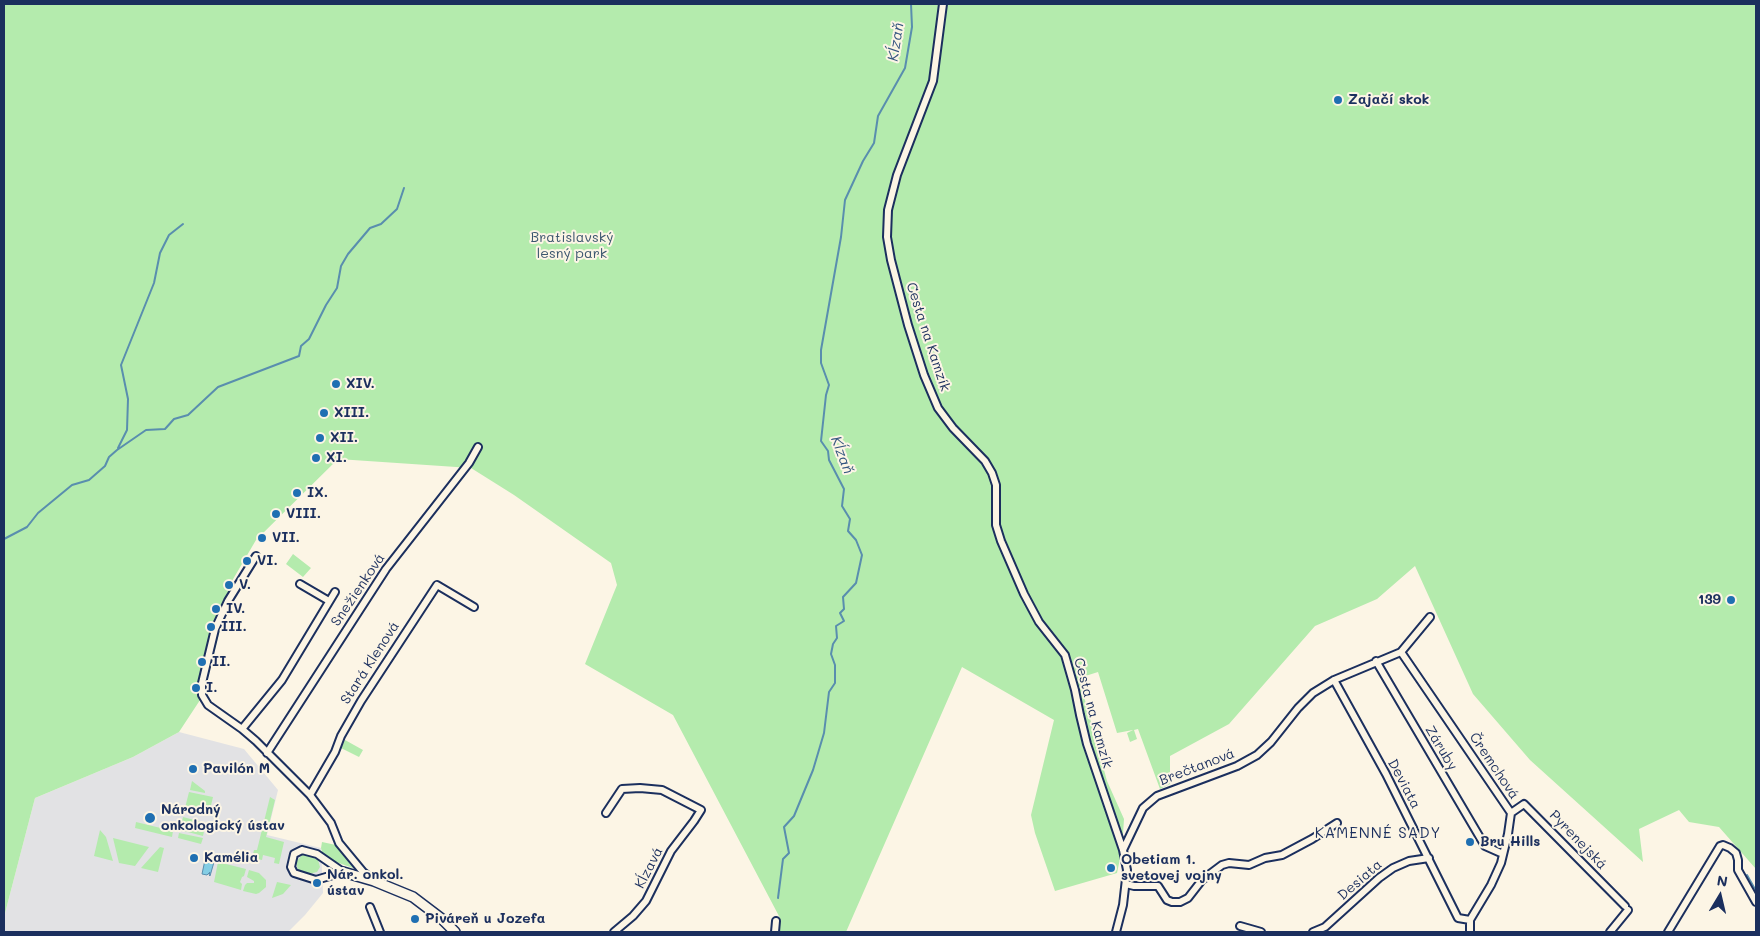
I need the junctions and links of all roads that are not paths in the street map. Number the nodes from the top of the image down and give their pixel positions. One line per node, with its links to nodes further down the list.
1 (943, 4): 18 (street, Cesta na Kamzík)
2 (478, 447): 13 (street, Snežienková)
3 (256, 556): 12 (street)
4 (300, 584): 6 (street)
5 (334, 592): 6 (street)
6 (329, 601): 12 (street)
7 (474, 606): 14 (street, Stará Klenová)
8 (1430, 617): 9 (street)
9 (1401, 652): 10 (street, Brečtanová); 16 (street, Čremchová)
10 (1376, 661): 11 (street, Brečtanová); 19 (street, Záruby)
11 (1334, 680): 18 (street, Brečtanová); 20 (street, Deviata)
12 (242, 729): 13 (street)
13 (267, 753): 14 (street)
14 (310, 796): 22 (street)
15 (606, 813): 31 (street, Kĺzavá)
16 (1511, 813): 19 (street, Čremchová); 37 (street, Pyrenejská)
17 (1338, 823): 23 (street)
18 (1123, 850): 23 (street)
19 (1503, 854): 26 (street, Čremchová)
20 (1429, 858): 26 (street, Deviata); 35 (street, Desiata)
21 (344, 872): 21 (street); 22 (street)
22 (374, 881): 30 (street)
23 (1126, 884): 33 (street)
24 (1756, 902): 38 (street)
25 (370, 907): 29 (street)
26 (1470, 920): 36 (street)
27 (776, 921): 32 (street)
28 (1240, 926): 34 (street)
29 (380, 932)
30 (455, 932)
31 (614, 932)
32 (775, 932)
33 (1116, 932)
34 (1261, 932)
35 (1313, 932)
36 (1470, 932)
37 (1610, 932)
38 (1668, 932)

